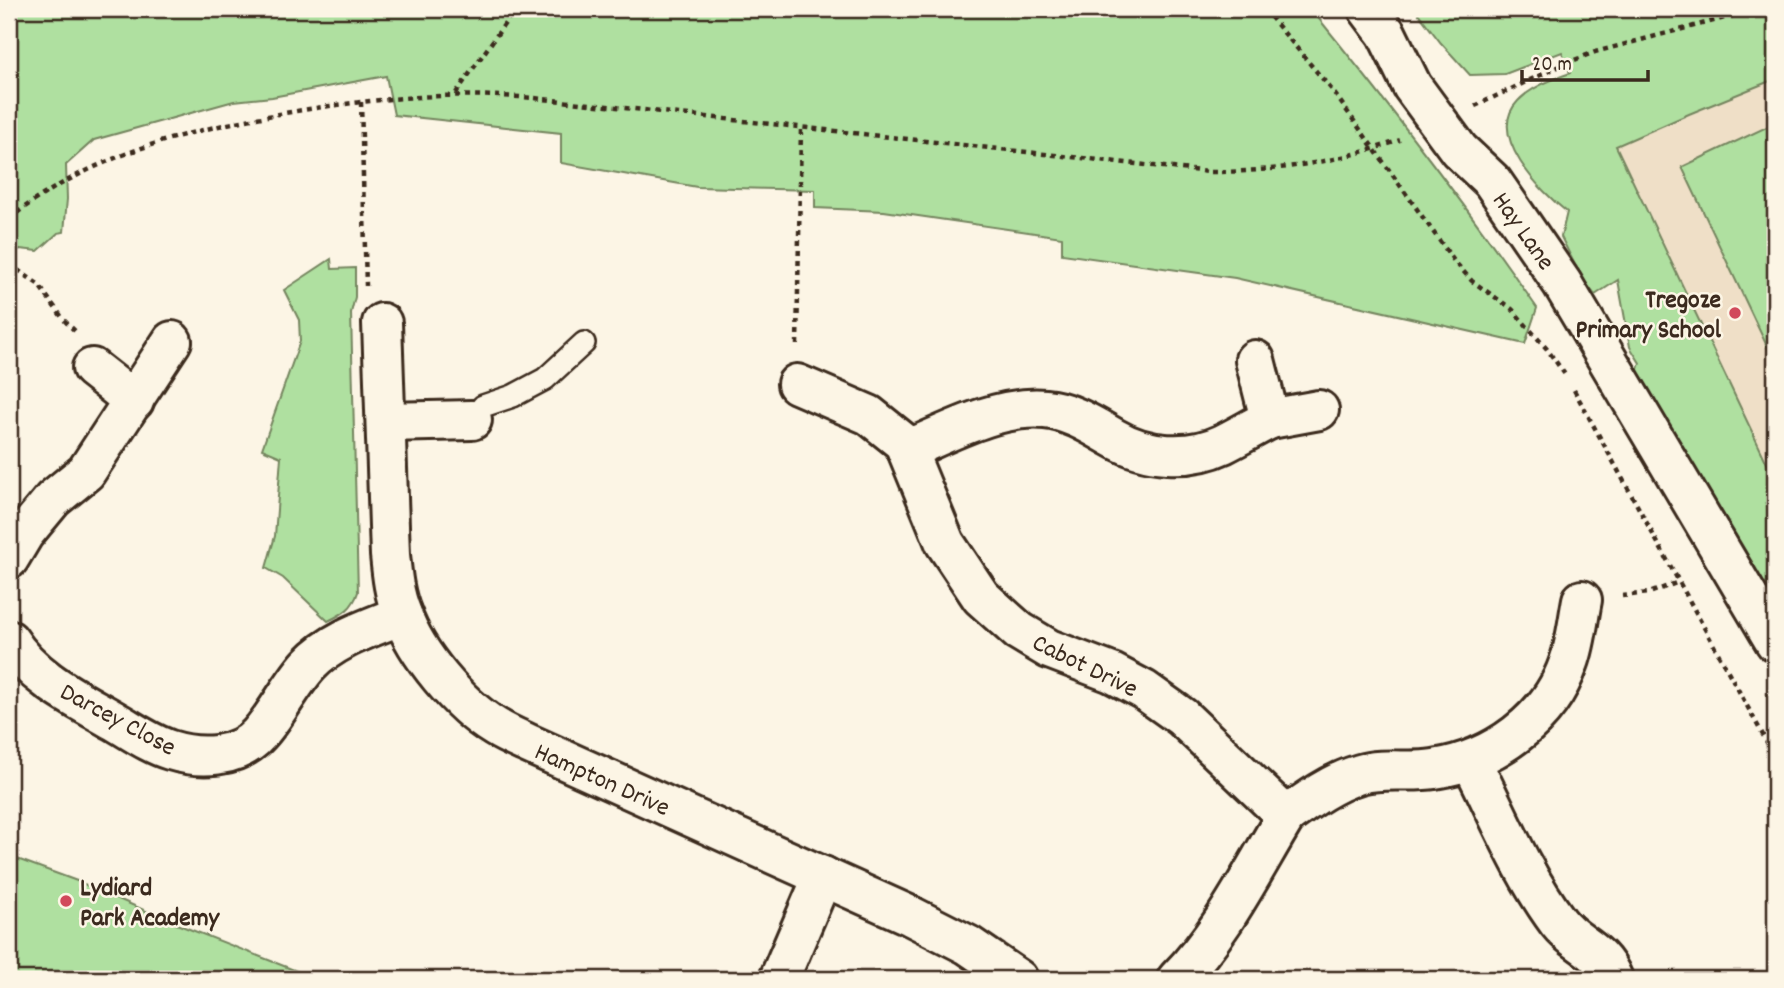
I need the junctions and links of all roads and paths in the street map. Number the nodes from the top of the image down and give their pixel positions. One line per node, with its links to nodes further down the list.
1 (515, 9): 5 (path)
2 (1264, 9): 9 (path)
3 (1368, 9): 7 (street, Hay Lane)
4 (1759, 9): 7 (path)
5 (456, 94): 6 (path); 8 (path)
6 (361, 102): 10 (path); 12 (path)
7 (1440, 124): 9 (path); 29 (street, Hay Lane)
8 (802, 128): 9 (path); 17 (path)
9 (1373, 148): 25 (path)
10 (9, 219)
11 (9, 264): 16 (path)
12 (382, 323): 22 (street, Hampton Drive)
13 (172, 341): 18 (street)
14 (584, 343): 20 (lane)
15 (1255, 360): 21 (street)
16 (92, 368): 18 (street)
17 (797, 384): 23 (street, Cabot Drive)
18 (134, 401): 24 (street)
19 (1320, 410): 21 (street)
20 (472, 419): 22 (street)
21 (1270, 419): 23 (street)
22 (387, 422): 27 (street, Hampton Drive)
23 (907, 450): 32 (street, Cabot Drive)
24 (9, 559)
25 (1679, 582): 26 (path); 30 (path)
26 (1582, 600): 31 (street)
27 (402, 615): 28 (street, Darcey Close); 33 (street, Hampton Drive)
28 (9, 640)
29 (1775, 642)
30 (1775, 757)
31 (1471, 761): 32 (street); 37 (street)
32 (1286, 816): 36 (street)
33 (823, 876): 34 (street); 35 (street, Hampton Drive)
34 (779, 979)
35 (1018, 979)
36 (1177, 979)
37 (1613, 979)

